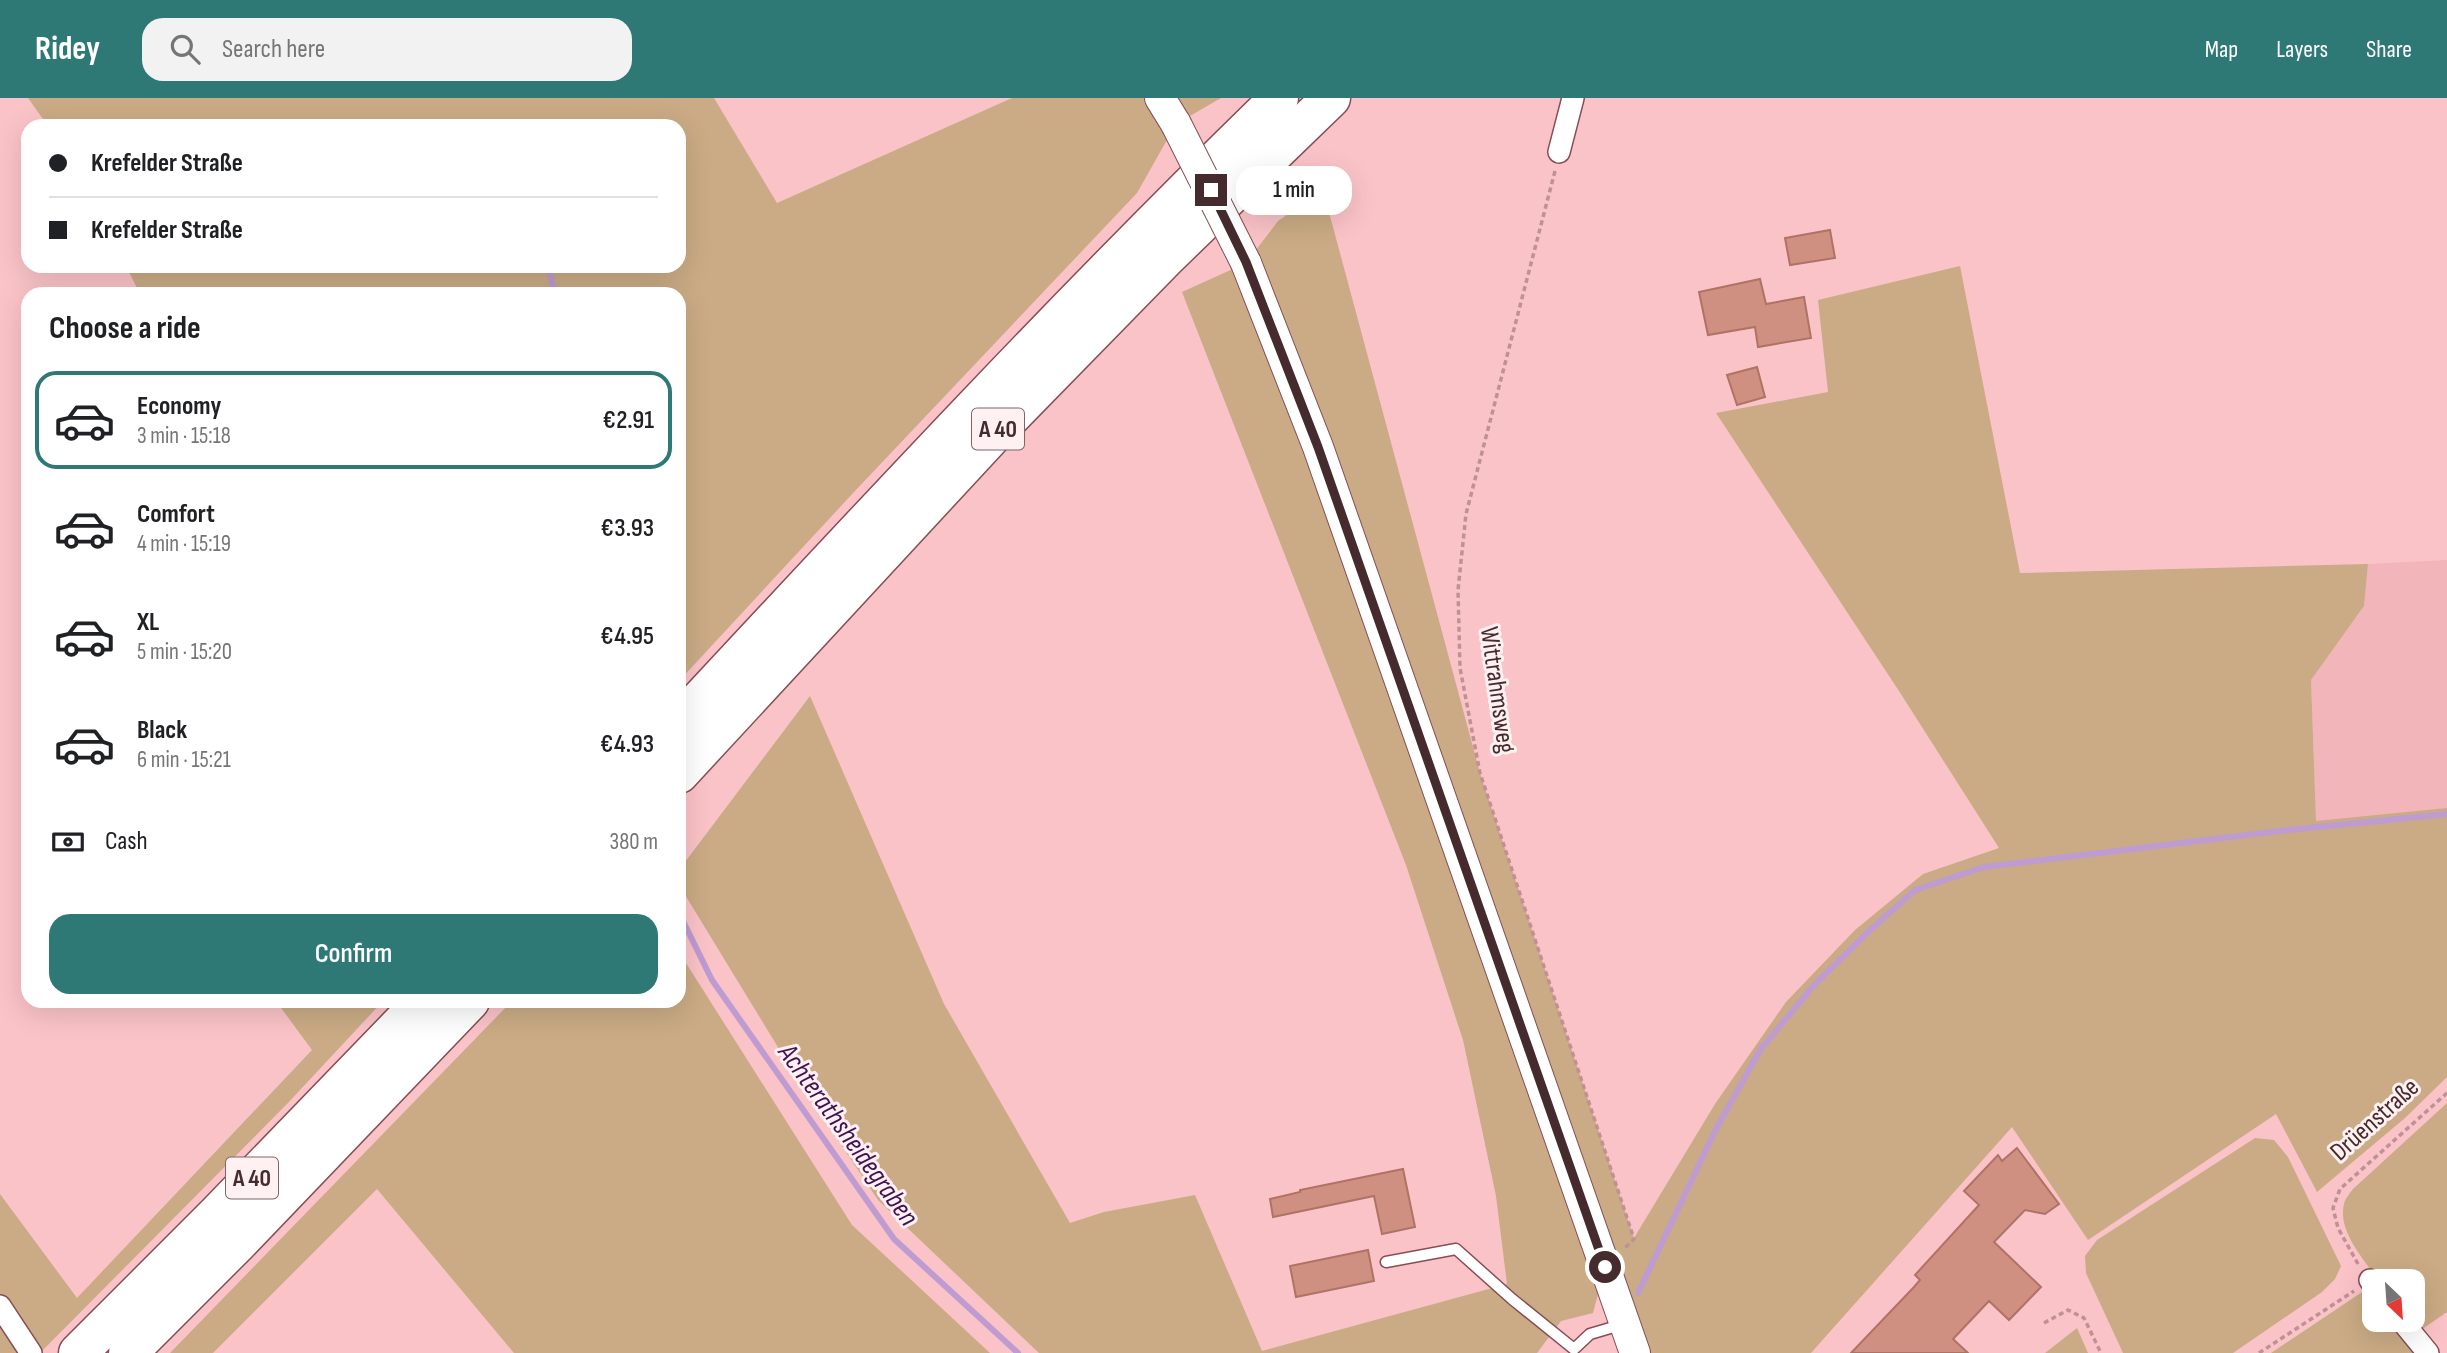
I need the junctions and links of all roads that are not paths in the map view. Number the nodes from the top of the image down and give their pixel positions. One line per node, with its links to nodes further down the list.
1 (1160, 98): 12 (main road, bridge)
2 (1279, 98): 6 (highway, A 40)
3 (1331, 98): 7 (highway, A 40)
4 (1573, 98): 5 (street)
5 (1559, 152)
6 (686, 714)
7 (686, 766)
8 (416, 1008): 15 (highway, A 40)
9 (463, 1008): 16 (highway, A 40)
10 (1386, 1262): 12 (lane)
11 (0, 1306): 14 (street)
12 (1625, 1324): 17 (main road)
13 (2411, 1332): 18 (street)
14 (31, 1353)
15 (78, 1353)
16 (128, 1353)
17 (1635, 1353)
18 (2428, 1353)

